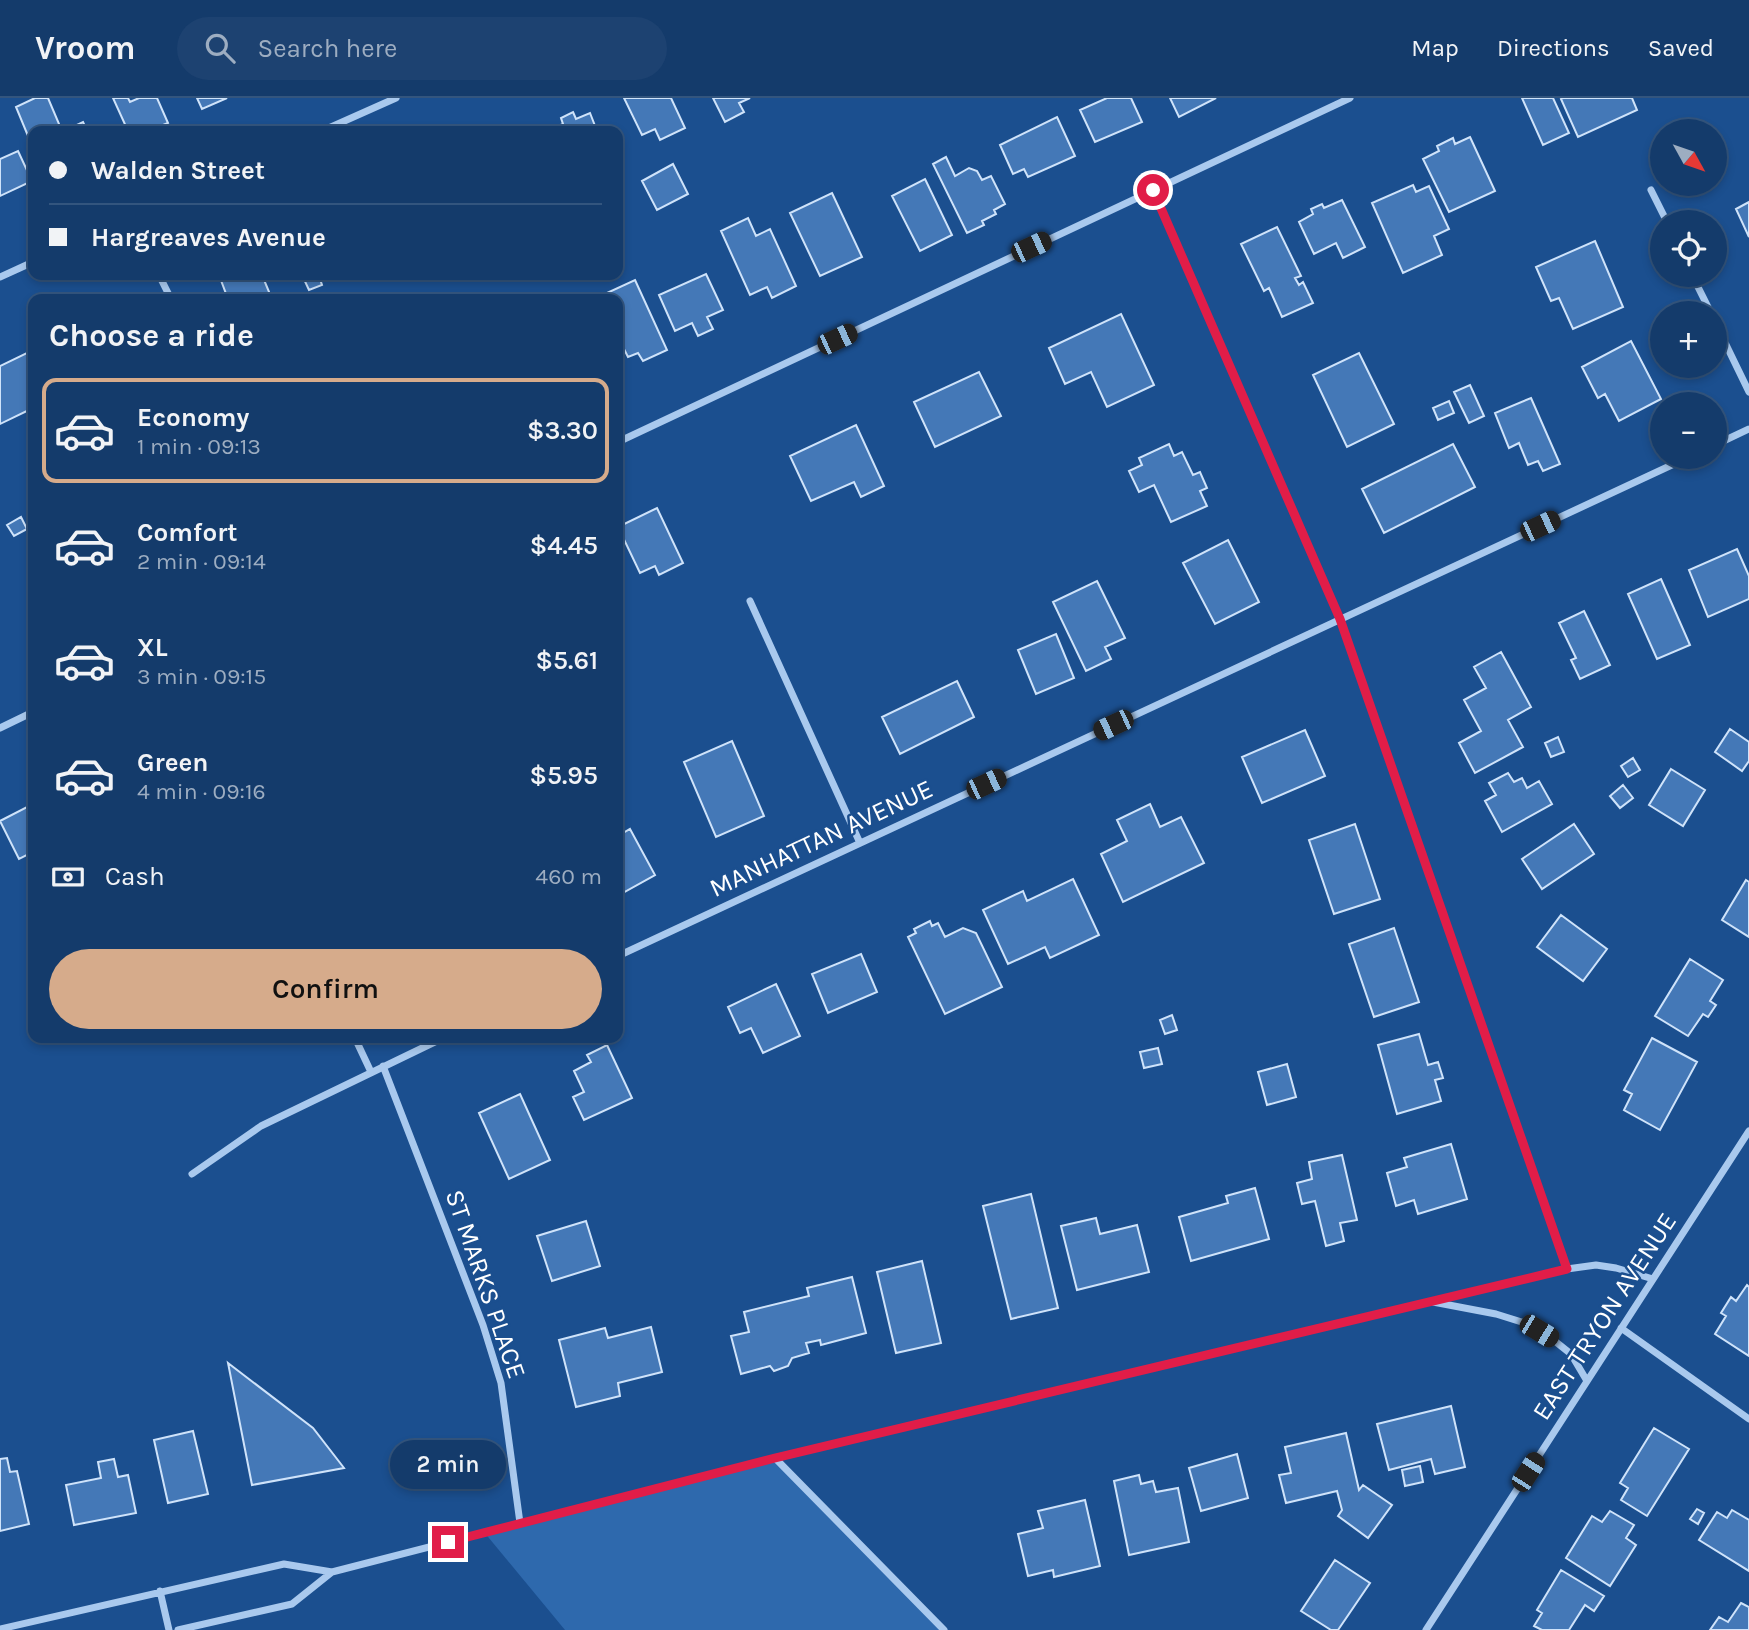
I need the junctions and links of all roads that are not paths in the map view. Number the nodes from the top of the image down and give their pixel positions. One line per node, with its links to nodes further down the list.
1 (396, 98): 3 (street)
2 (1350, 98): 4 (street)
3 (333, 126)
4 (1153, 190): 11 (street); 14 (street)
5 (28, 264): 6 (street)
6 (0, 277)
7 (1727, 347): 8 (street)
8 (1749, 392)
9 (1749, 429): 10 (street)
10 (1727, 439)
11 (623, 440)
12 (1663, 469): 14 (street, MANHATTAN AVENUE)
13 (750, 601): 17 (street)
14 (1340, 619): 17 (street, MANHATTAN AVENUE); 25 (street)
15 (28, 714): 16 (street)
16 (0, 728)
17 (860, 843): 18 (street, MANHATTAN AVENUE)
18 (623, 954)
19 (357, 1043): 22 (street)
20 (432, 1043): 21 (street)
21 (383, 1066): 22 (street); 32 (street, ST MARKS PLACE)
22 (371, 1072): 24 (street)
23 (1749, 1131): 26 (street, EAST TRYON AVENUE)
24 (191, 1174)
25 (1567, 1269): 26 (street); 27 (street)
26 (1653, 1279): 28 (street, EAST TRYON AVENUE)
27 (1429, 1301): 29 (street); 31 (street)
28 (1621, 1328): 29 (street, EAST TRYON AVENUE); 30 (street)
29 (1587, 1381): 39 (street, EAST TRYON AVENUE)
30 (1749, 1419)
31 (775, 1458): 32 (street); 38 (street)
32 (520, 1523): 33 (street)
33 (332, 1572): 34 (street); 37 (street)
34 (160, 1591): 35 (street); 36 (street)
35 (0, 1629)
36 (169, 1630)
37 (178, 1630)
38 (944, 1630)
39 (1426, 1630)

